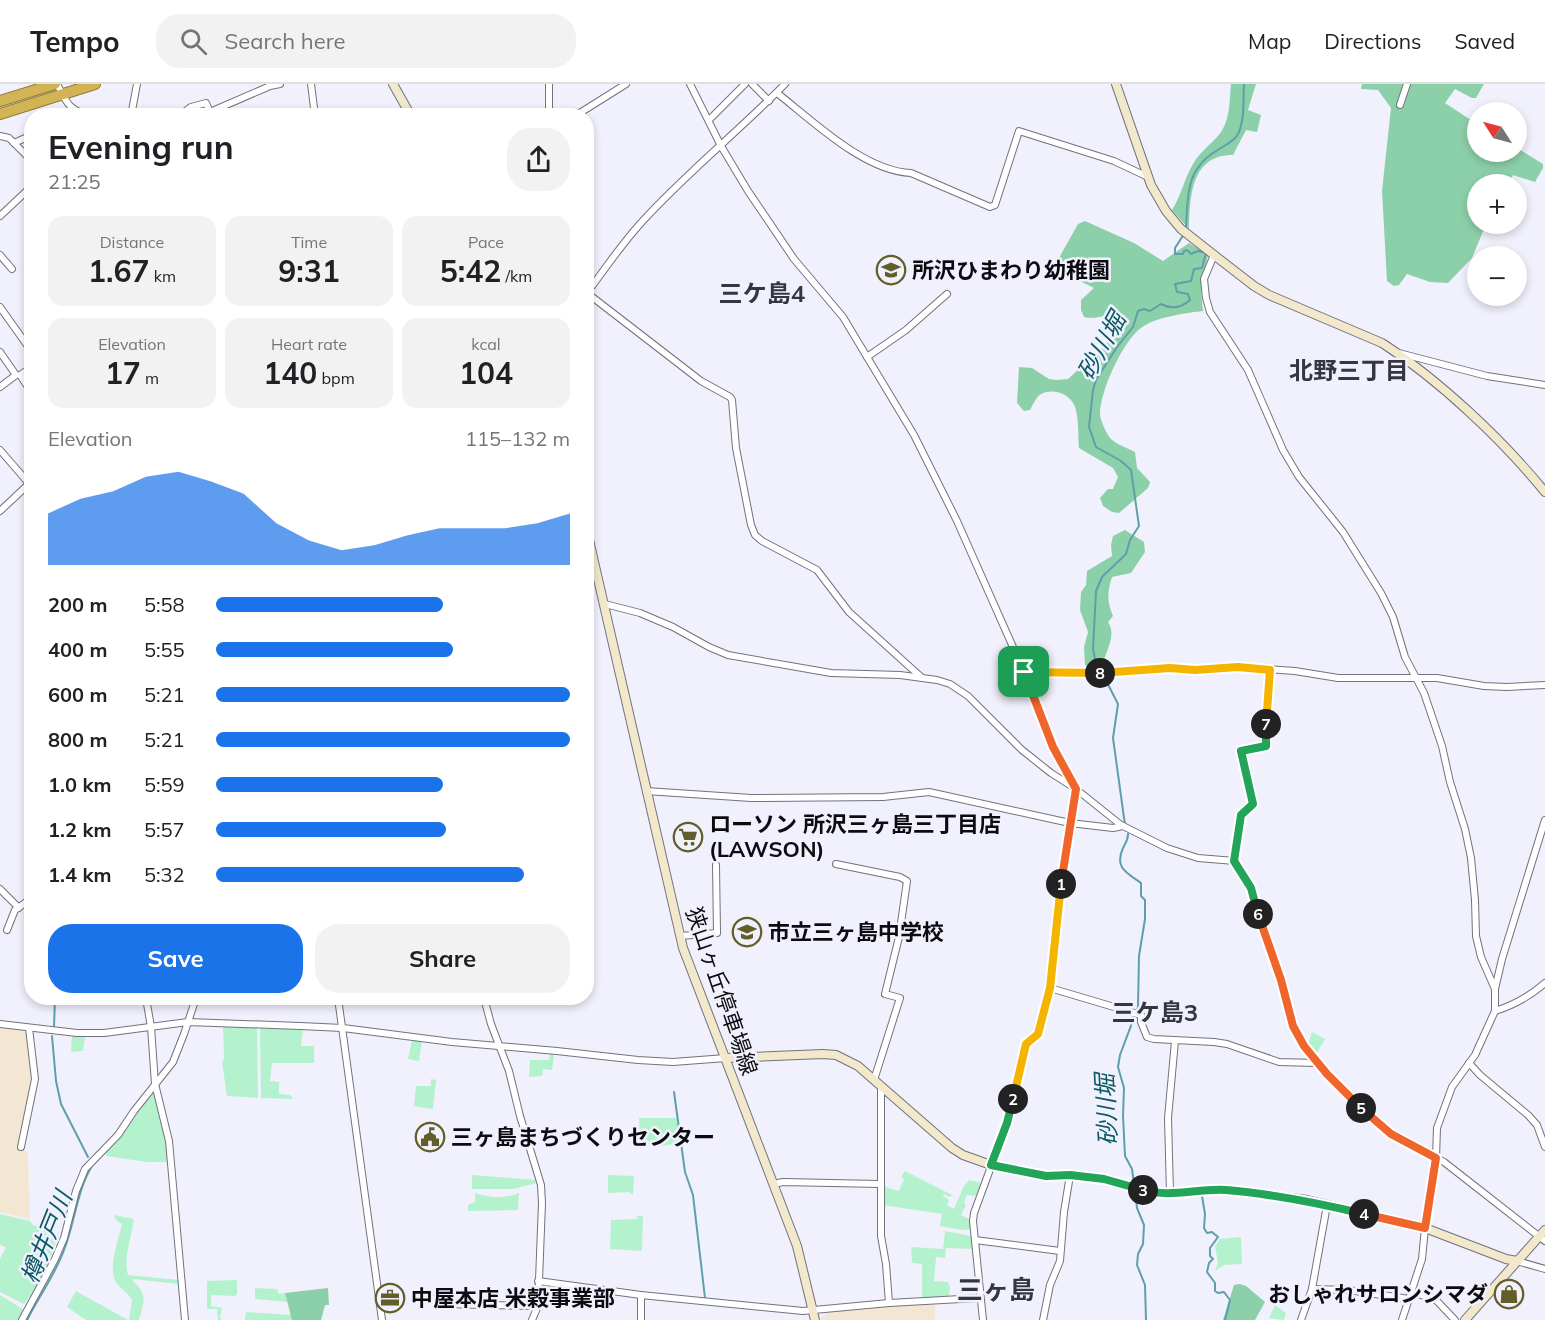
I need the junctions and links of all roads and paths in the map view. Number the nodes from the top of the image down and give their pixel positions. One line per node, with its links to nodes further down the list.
1 (95, 84): 14 (highway)
2 (137, 84): 20 (street)
3 (280, 84): 23 (street)
4 (311, 84): 24 (street)
5 (393, 84): 25 (street)
6 (549, 84): 26 (street)
7 (626, 84): 27 (street)
8 (745, 84): 29 (street)
9 (752, 84): 17 (street)
10 (785, 84): 15 (street)
11 (1116, 84): 35 (street)
12 (1407, 84): 18 (street)
13 (693, 85): 29 (street)
14 (58, 87): 16 (highway); 19 (street); 28 (highway)
15 (777, 93): 17 (street); 35 (street)
16 (0, 101)
17 (769, 101): 33 (street)
18 (1400, 105)
19 (70, 108)
20 (132, 108)
21 (189, 108): 22 (street)
22 (208, 108)
23 (219, 108)
24 (313, 108)
25 (406, 108)
26 (549, 108)
27 (588, 108)
28 (0, 114)
29 (710, 120): 33 (street)
30 (0, 136): 32 (street)
31 (24, 139): 32 (street)
32 (14, 143): 34 (street)
33 (722, 146): 41 (street); 48 (street)
34 (24, 153)
35 (1148, 177): 39 (street)
36 (24, 194): 37 (street)
37 (0, 216)
38 (0, 255): 40 (street)
39 (1214, 255): 47 (street); 61 (street)
40 (12, 269)
41 (594, 283)
42 (947, 294): 48 (street)
43 (594, 299): 60 (street)
44 (0, 307): 45 (street)
45 (24, 341)
46 (0, 351): 50 (street)
47 (1395, 352): 49 (street); 54 (street)
48 (867, 357): 59 (street)
49 (1545, 385)
50 (0, 387)
51 (0, 450): 52 (street)
52 (24, 476)
53 (24, 490): 55 (street)
54 (1545, 492)
55 (0, 510)
56 (594, 561): 57 (street, 狭山ヶ丘停車場線)
57 (604, 604): 60 (street); 64 (street, 狭山ヶ丘停車場線)
58 (1270, 670): 59 (street); 61 (street); 68 (street)
59 (1024, 672): 63 (street)
60 (921, 677): 63 (street)
61 (1418, 679): 62 (street); 78 (street)
62 (1545, 685)
63 (1076, 789): 66 (street); 67 (street)
64 (646, 791): 66 (street); 75 (street, 狭山ヶ丘停車場線)
65 (1545, 820): 78 (street)
66 (1070, 823): 67 (street); 77 (street)
67 (1123, 826): 68 (street)
68 (1234, 861): 92 (street)
69 (836, 864): 94 (street)
70 (716, 865): 75 (street)
71 (0, 889): 73 (street)
72 (24, 904): 73 (street)
73 (19, 908): 74 (street)
74 (7, 930)
75 (680, 936): 91 (street, 狭山ヶ丘停車場線)
76 (1545, 983): 83 (street)
77 (1050, 988): 89 (street); 100 (street)
78 (1495, 989): 83 (street)
79 (147, 1005): 86 (street)
80 (194, 1005): 84 (street)
81 (339, 1005): 88 (street)
82 (486, 1005): 90 (street)
83 (1495, 1011): 93 (street)
84 (188, 1022): 86 (street); 88 (street); 95 (street)
85 (0, 1024): 87 (street)
86 (151, 1027): 87 (street); 95 (street)
87 (29, 1028): 97 (street)
88 (343, 1028): 90 (street); 123 (street)
89 (1175, 1041): 92 (street); 104 (street)
90 (500, 1047): 91 (street); 112 (street)
91 (726, 1058): 94 (street); 102 (street, 狭山ヶ丘停車場線)
92 (1317, 1063): 99 (street)
93 (1469, 1064): 98 (street); 99 (street)
94 (874, 1080): 96 (street)
95 (155, 1084): 121 (street); 122 (street)
96 (881, 1087): 100 (street); 103 (street)
97 (21, 1147)
98 (1545, 1147)
99 (1436, 1158): 106 (street); 107 (street)
100 (991, 1165): 101 (street); 108 (street)
101 (1070, 1175): 104 (street); 109 (street)
102 (773, 1184): 103 (street); 120 (street, 狭山ヶ丘停車場線)
103 (880, 1184): 118 (street)
104 (1170, 1194): 105 (street)
105 (1328, 1205): 106 (street); 113 (street)
106 (1425, 1228): 110 (street); 115 (street)
107 (1543, 1236): 110 (street)
108 (975, 1240): 109 (street); 116 (street)
109 (1060, 1251): 128 (street)
110 (1517, 1261): 111 (street); 132 (street)
111 (1545, 1269)
112 (538, 1281): 114 (street); 119 (street)
113 (1312, 1290): 115 (street); 129 (street)
114 (641, 1295): 120 (street); 125 (street)
115 (1411, 1296): 130 (street); 131 (street)
116 (979, 1298): 118 (street); 127 (street)
117 (434, 1299): 119 (street)
118 (889, 1303): 120 (street)
119 (538, 1306): 124 (street)
120 (813, 1310): 126 (street, 狭山ヶ丘停車場線)
121 (22, 1320)
122 (184, 1320)
123 (382, 1320)
124 (532, 1320)
125 (641, 1320)
126 (815, 1320)
127 (983, 1320)
128 (1043, 1320)
129 (1301, 1320)
130 (1402, 1320)
131 (1455, 1320)
132 (1465, 1320)

